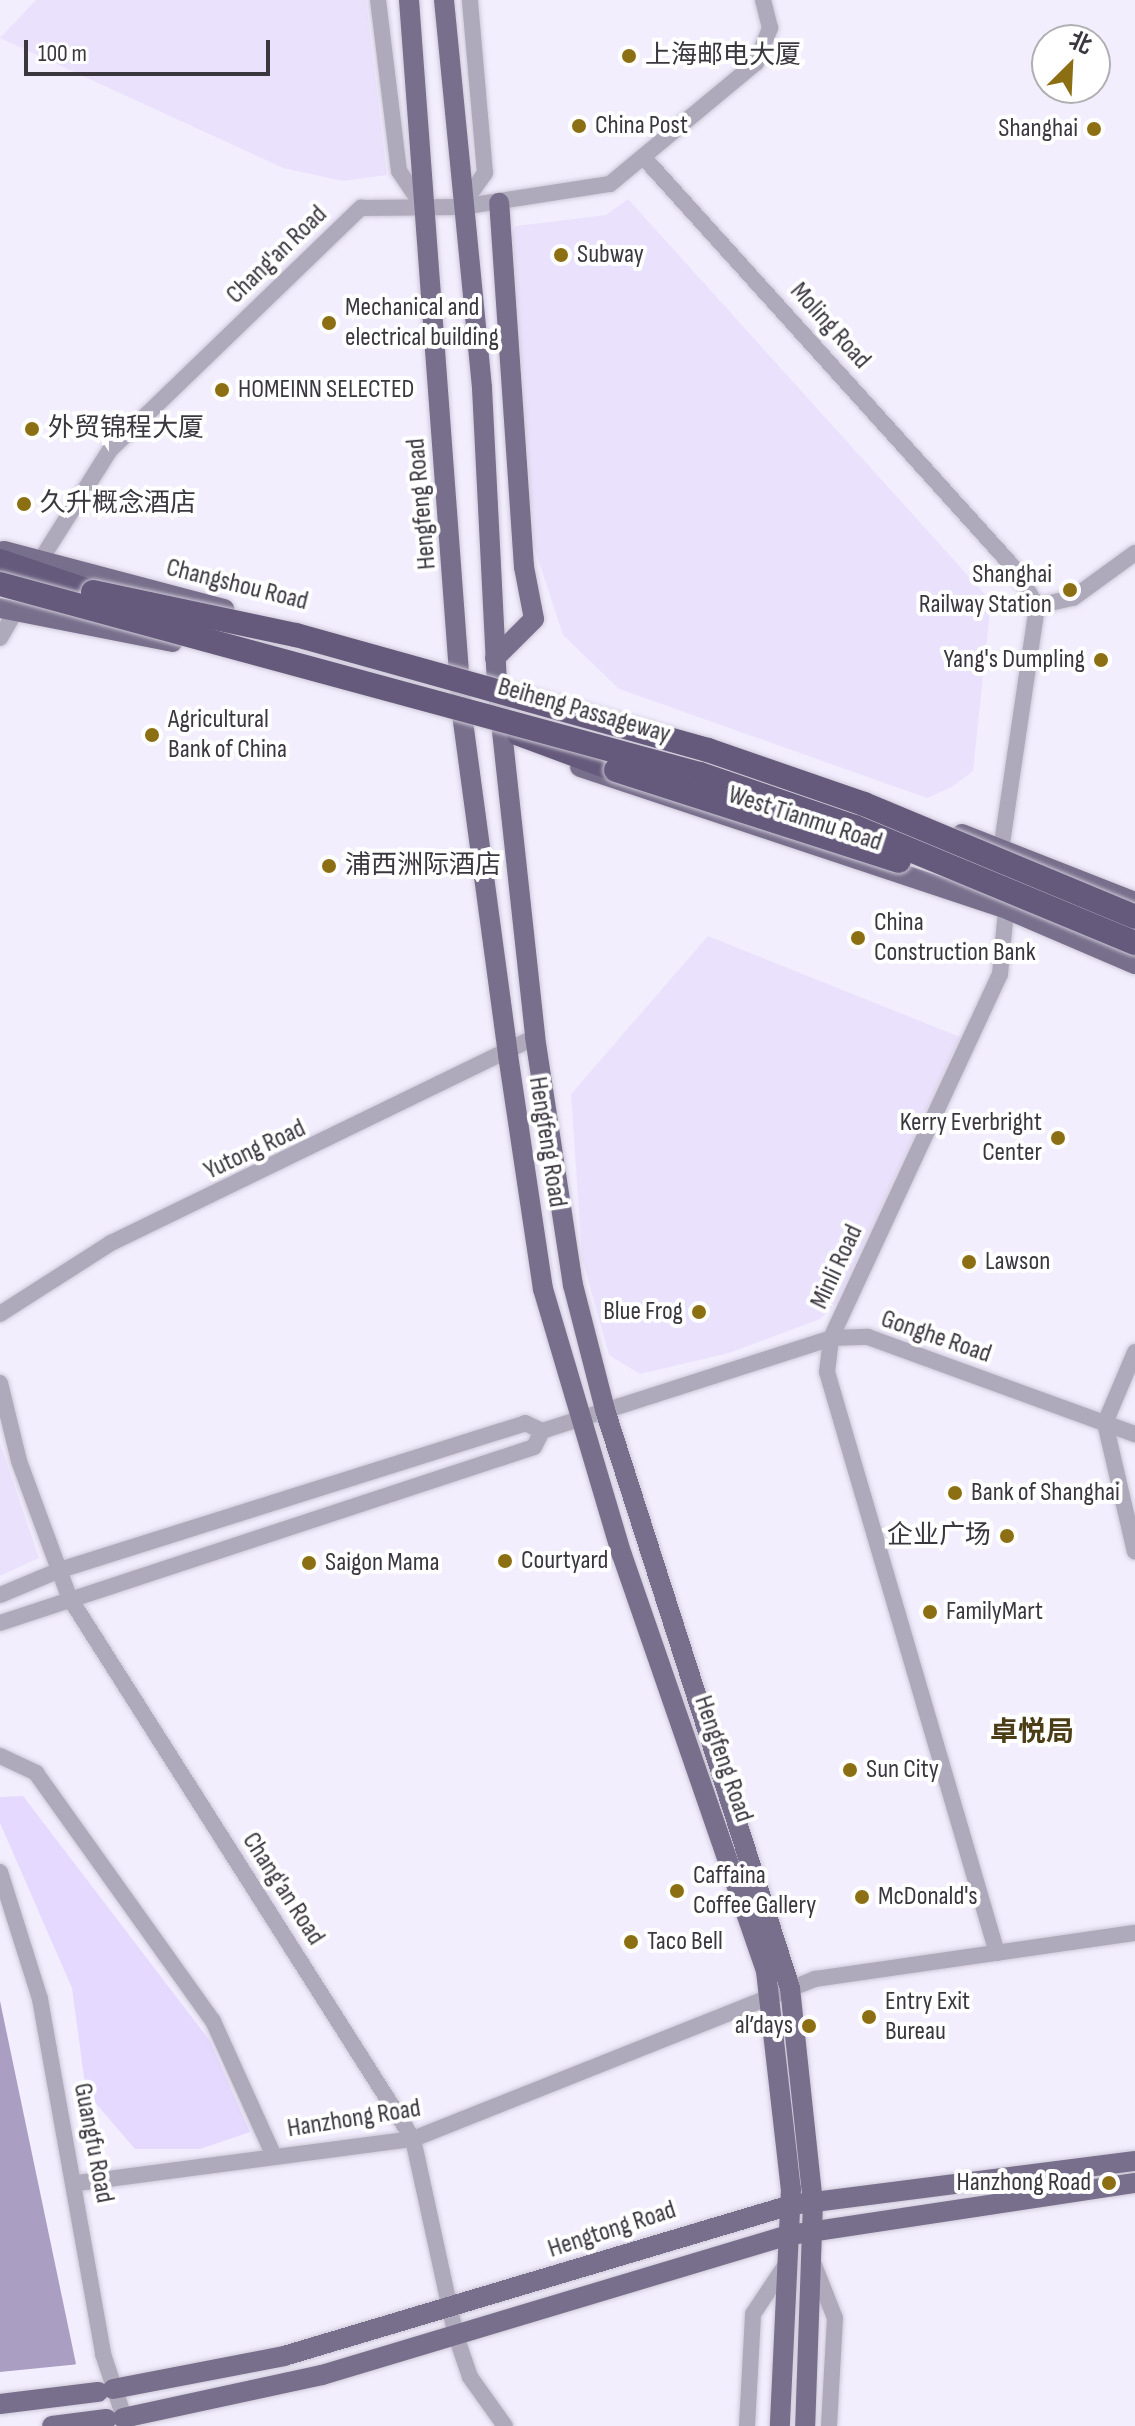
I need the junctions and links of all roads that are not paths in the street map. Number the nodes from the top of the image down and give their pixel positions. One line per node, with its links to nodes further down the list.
1 (378, 0): 9 (street)
2 (409, 0): 9 (main road, Hengfeng Road)
3 (444, 0): 8 (main road, Hengfeng Road)
4 (470, 0): 8 (street)
5 (763, 0): 6 (street)
6 (646, 160): 7 (street, Chang'an Road); 15 (street, Moling Road)
7 (499, 203): 8 (street, Chang'an Road); 10 (main road)
8 (461, 207): 9 (street, Chang'an Road); 11 (main road, Hengfeng Road)
9 (424, 208): 13 (street, Chang'an Road); 19 (main road, Hengfeng Road)
10 (506, 336): 11 (main road); 18 (main road)
11 (476, 341): 18 (main road, Hengfeng Road)
12 (1135, 553): 15 (street)
13 (40, 561): 14 (main road, Changshou Road); 19 (main road, Changshou Road)
14 (3, 567): 23 (highway, Beiheng Passageway, bridge); 28 (highway, Beiheng Passageway, bridge)
15 (1037, 606): 24 (street, Minli Road)
16 (8, 609): 17 (street); 21 (main road)
17 (0, 638)
18 (495, 658): 20 (main road, Hengfeng Road)
19 (461, 673): 20 (main road, West Tianmu Road); 21 (main road, Hengfeng Road)
20 (497, 685): 22 (main road, Hengfeng Road); 23 (main road, West Tianmu Road)
21 (462, 714): 22 (main road); 32 (main road, Hengfeng Road)
22 (501, 728): 26 (main road); 28 (highway, bridge); 31 (main road, Hengfeng Road)
23 (849, 799): 24 (main road, West Tianmu Road); 27 (highway, Beiheng Passageway, bridge)
24 (998, 846): 25 (main road, West Tianmu Road); 26 (street, Minli Road)
25 (1135, 902)
26 (1009, 910): 30 (main road); 34 (street, Minli Road)
27 (1135, 917)
28 (1102, 929): 29 (highway, Beiheng Passageway, bridge)
29 (1135, 943)
30 (1135, 964)
31 (535, 1037): 32 (street, Yutong Road); 37 (main road, Hengfeng Road)
32 (508, 1055): 33 (street, Yutong Road); 38 (main road, Hengfeng Road)
33 (0, 1314)
34 (831, 1338): 37 (street, Gonghe Road); 39 (street, Gonghe Road); 50 (street, Minli Road)
35 (1135, 1352): 39 (street)
36 (0, 1383): 43 (street, Chang'an Road)
37 (605, 1410): 38 (street, Gonghe Road); 51 (main road, Hengfeng Road)
38 (581, 1418): 40 (street, Gonghe Road); 51 (main road, Hengfeng Road)
39 (1105, 1423): 41 (street, Gonghe Road); 42 (street)
40 (542, 1431): 43 (street); 45 (street)
41 (1135, 1434)
42 (1135, 1552)
43 (60, 1570): 44 (street); 45 (street, Chang'an Road)
44 (0, 1595)
45 (69, 1597): 46 (street); 52 (street, Chang'an Road)
46 (0, 1623)
47 (0, 1756): 53 (street)
48 (0, 1872): 55 (street, Guangfu Road)
49 (1135, 1933): 50 (street, Hanzhong Road)
50 (997, 1953): 51 (street, Hanzhong Road)
51 (780, 1992): 52 (street, Hanzhong Road); 57 (main road, Hengfeng Road); 58 (main road, Hengfeng Road)
52 (413, 2139): 53 (street, Hanzhong Road); 63 (street, Chang'an Road)
53 (274, 2156): 55 (street, Hanzhong Road)
54 (1135, 2161): 57 (main road, Hengtong Road)
55 (78, 2183): 65 (street, Guangfu Road)
56 (1135, 2183): 59 (main road, Hengtong Road)
57 (813, 2202): 58 (main road, Hengtong Road); 59 (main road, Hengfeng Road)
58 (791, 2205): 60 (main road, Hengfeng Road); 63 (main road, Hengtong Road)
59 (812, 2230): 60 (main road, Hengtong Road); 62 (main road, Hengfeng Road)
60 (790, 2235): 61 (main road, Hengfeng Road); 64 (main road, Hengtong Road)
61 (790, 2258): 70 (street); 71 (main road, Hengfeng Road)
62 (812, 2259): 72 (main road, Hengfeng Road); 73 (street, Hengfeng Road)
63 (449, 2307): 64 (street, Chang'an Road); 65 (main road, Hengtong Road)
64 (456, 2336): 67 (main road, Hengtong Road); 69 (street, Chang'an Road)
65 (106, 2390): 66 (main road, Hengtong Road); 67 (street, Guangfu Road)
66 (0, 2404)
67 (119, 2421): 68 (main road, Hengtong Road)
68 (52, 2426)
69 (505, 2426)
70 (747, 2426)
71 (780, 2426)
72 (805, 2426)
73 (829, 2426)

